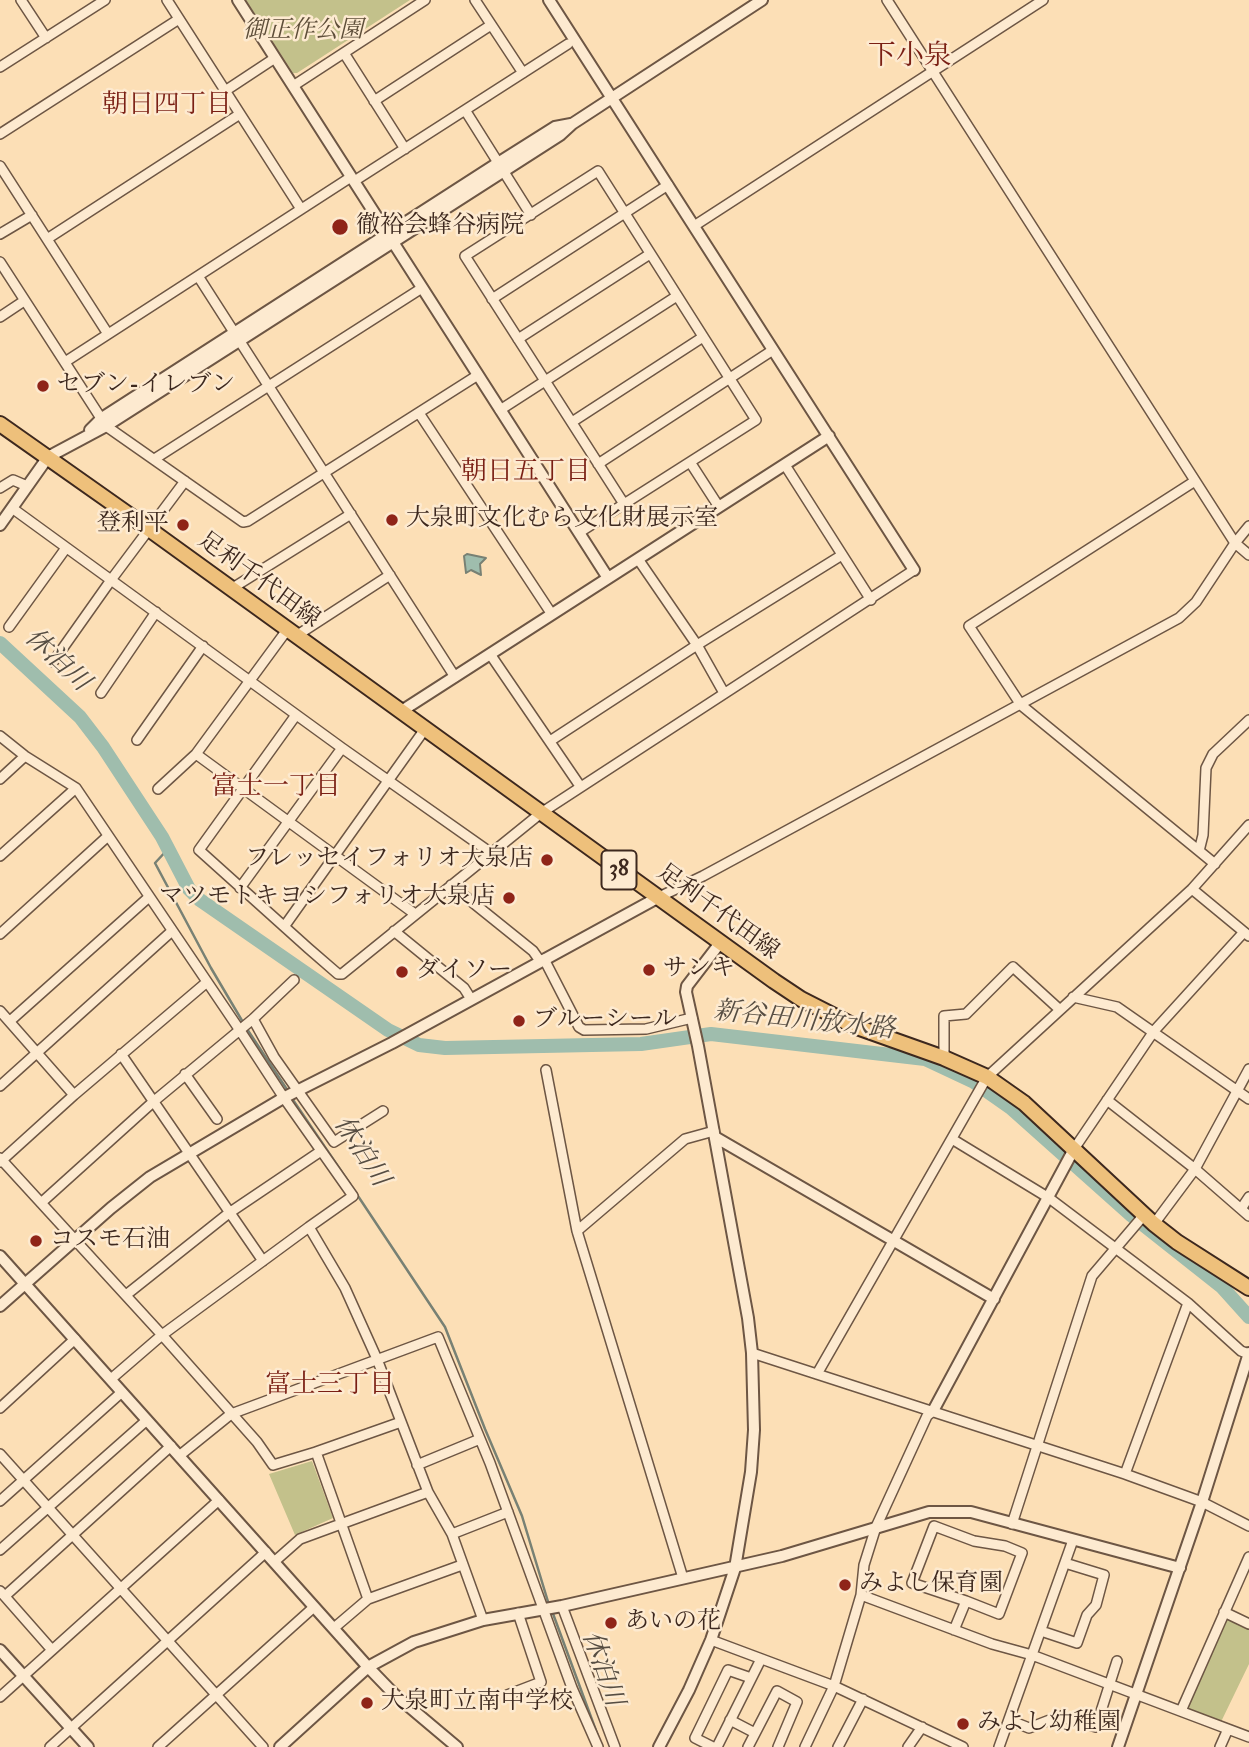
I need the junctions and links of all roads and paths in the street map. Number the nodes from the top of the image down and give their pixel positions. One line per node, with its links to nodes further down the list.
1 (22, 0): 13 (street)
2 (106, 0): 13 (street)
3 (167, 0): 11 (street)
4 (238, 0): 16 (street)
5 (425, 0): 15 (street)
6 (475, 0): 12 (street)
7 (549, 0): 22 (street)
8 (762, 0): 22 (street)
9 (887, 0): 18 (street)
10 (1043, 0): 18 (street)
11 (179, 19): 21 (street); 26 (street)
12 (491, 25): 19 (street); 23 (street)
13 (46, 38): 17 (street)
14 (568, 44): 19 (street)
15 (344, 53): 20 (street); 23 (street)
16 (275, 58): 20 (street); 21 (street)
17 (0, 67)
18 (932, 72): 36 (street); 71 (street)
19 (523, 73): 24 (street)
20 (293, 86): 30 (street)
21 (225, 91): 25 (street)
22 (611, 97): 29 (street); 31 (street)
23 (374, 101): 27 (street)
24 (465, 110): 27 (street); 29 (street)
25 (240, 114): 32 (street); 39 (street)
26 (0, 134)
27 (405, 149): 30 (street)
28 (0, 166): 34 (street)
29 (501, 167): 35 (street); 38 (street)
30 (355, 178): 32 (street); 38 (street)
31 (668, 185): 33 (street); 36 (street)
32 (300, 209): 42 (street)
33 (625, 214): 35 (street); 40 (street); 45 (street)
34 (32, 215): 37 (street); 39 (street)
35 (531, 215): 45 (street)
36 (694, 226): 52 (street)
37 (0, 234)
38 (390, 238): 43 (street); 49 (street)
39 (47, 239): 48 (street)
40 (650, 254): 44 (street); 51 (street)
41 (0, 262): 46 (street)
42 (198, 276): 48 (street); 49 (street)
43 (422, 288): 54 (street); 57 (street)
44 (677, 296): 50 (street); 56 (street)
45 (492, 299): 51 (street)
46 (24, 301): 47 (street); 53 (street)
47 (0, 317)
48 (107, 334): 53 (street)
49 (237, 337): 57 (street); 60 (street)
50 (703, 337): 55 (street); 61 (street)
51 (518, 339): 56 (street)
52 (773, 350): 55 (street); 63 (street)
53 (65, 362): 60 (street)
54 (478, 375): 58 (street); 59 (street)
55 (729, 378): 66 (street); 67 (street)
56 (545, 381): 58 (street); 61 (street)
57 (269, 386): 65 (street); 69 (street)
58 (500, 410): 81 (street)
59 (419, 413): 69 (street); 94 (street)
60 (104, 422): 64 (street); 65 (street)
61 (572, 422): 67 (street)
62 (0, 424): 64 (main road, 足利千代田線 / 38)
63 (829, 436): 68 (street); 87 (street)
64 (48, 457): 72 (street); 80 (main road, 足利千代田線 / 38)
65 (156, 458): 70 (street)
66 (690, 462): 74 (street); 75 (street)
67 (598, 464): 74 (street)
68 (785, 465): 75 (street); 84 (street)
69 (325, 472): 70 (street); 77 (street)
70 (185, 481): 80 (street)
71 (1195, 481): 82 (street); 105 (street)
72 (27, 486): 73 (street); 76 (street)
73 (0, 488)
74 (624, 504): 81 (street)
75 (719, 508): 86 (street)
76 (12, 509): 78 (street); 83 (street)
77 (351, 514): 88 (street); 91 (street)
78 (0, 525)
79 (1249, 526): 82 (street)
80 (149, 529): 90 (street); 91 (main road, 足利千代田線 / 38)
81 (580, 533): 89 (street)
82 (1235, 542): 85 (street); 105 (street)
83 (66, 548): 90 (street); 95 (street)
84 (842, 555): 92 (street); 97 (street)
85 (1249, 555)
86 (638, 559): 89 (street); 97 (street)
87 (914, 570): 92 (street)
88 (390, 575): 96 (street); 101 (street)
89 (608, 578): 94 (street)
90 (111, 579): 93 (street); 100 (street)
91 (231, 589): 96 (main road, 足利千代田線 / 38)
92 (871, 600): 104 (street)
93 (156, 612): 98 (street); 103 (street)
94 (551, 613): 99 (street)
95 (9, 627)
96 (291, 633): 102 (street); 106 (main road, 足利千代田線 / 38)
97 (697, 645): 104 (street); 112 (street)
98 (203, 646): 102 (street); 111 (street)
99 (490, 654): 101 (street); 112 (street)
100 (52, 662)
101 (455, 677): 106 (street)
102 (251, 680): 107 (street); 114 (street)
103 (101, 693)
104 (724, 693): 118 (street)
105 (1021, 705): 126 (street); 135 (street)
106 (400, 712): 109 (main road, 足利千代田線 / 38)
107 (296, 715): 113 (street); 121 (street)
108 (1249, 720): 126 (street)
109 (425, 729): 117 (street); 122 (main road, 足利千代田線 / 38)
110 (0, 736): 115 (street)
111 (137, 740)
112 (550, 741): 118 (street)
113 (342, 748): 117 (street); 123 (street)
114 (196, 754): 120 (street); 121 (street)
115 (25, 756): 116 (street); 119 (street)
116 (0, 779)
117 (388, 780): 127 (street); 129 (street)
118 (580, 786): 122 (street)
119 (76, 788): 125 (street); 128 (street)
120 (158, 789)
121 (243, 789): 123 (street); 132 (street)
122 (541, 813): 127 (street); 135 (main road, 足利千代田線 / 38)
123 (290, 821): 129 (street); 132 (street)
124 (1249, 825): 130 (street)
125 (108, 836): 134 (street); 138 (street)
126 (1199, 850): 130 (street)
127 (491, 853): 131 (street)
128 (0, 856)
129 (334, 856): 136 (street); 137 (street)
130 (1215, 864): 133 (street)
131 (451, 885): 136 (street); 143 (street)
132 (240, 888): 140 (street)
133 (1192, 889): 141 (street); 146 (street)
134 (149, 897): 139 (street); 151 (street)
135 (657, 898): 142 (main road, 足利千代田線 / 38); 143 (street)
136 (415, 914): 140 (street)
137 (286, 924)
138 (2, 929)
139 (172, 930): 145 (street); 155 (street)
140 (394, 931): 147 (street)
141 (1247, 934): 154 (street)
142 (720, 943): 152 (street); 157 (main road, 足利千代田線 / 38)
143 (542, 960): 147 (street); 152 (street)
144 (294, 980): 150 (street)
145 (207, 982): 153 (street); 156 (street)
146 (1073, 997): 148 (street); 154 (street)
147 (471, 999): 165 (street)
148 (1059, 1010): 157 (street); 161 (street)
149 (0, 1011): 151 (street)
150 (253, 1019): 153 (street); 165 (street)
151 (10, 1021): 155 (street)
152 (693, 1024): 171 (street)
153 (239, 1029): 160 (street); 165 (street)
154 (1154, 1031): 163 (street); 167 (street)
155 (38, 1053): 162 (street); 164 (street)
156 (121, 1055): 164 (street); 168 (street)
157 (944, 1058): 161 (main road, 足利千代田線 / 38)
158 (1249, 1069): 163 (street)
159 (547, 1070): 185 (street)
160 (185, 1074): 168 (street); 170 (street)
161 (987, 1077): 172 (street); 174 (main road, 足利千代田線 / 38)
162 (0, 1086)
163 (1237, 1089): 166 (street); 177 (street)
164 (74, 1095): 176 (street)
165 (290, 1095): 169 (street); 173 (street); 175 (street)
166 (1249, 1099)
167 (1107, 1100): 174 (street); 177 (street)
168 (152, 1102): 175 (street); 180 (street)
169 (383, 1111)
170 (217, 1119)
171 (714, 1135): 185 (street); 187 (street); 199 (street)
172 (952, 1139): 179 (street); 187 (street)
173 (321, 1151): 182 (street); 184 (street)
174 (1073, 1152): 179 (street); 183 (main road, 足利千代田線 / 38)
175 (188, 1155): 182 (street); 186 (street)
176 (1, 1160): 180 (street)
177 (1195, 1169): 181 (street); 183 (street)
178 (1249, 1197): 181 (street)
179 (1049, 1198): 188 (street); 194 (street)
180 (41, 1203): 186 (street)
181 (1245, 1212)
182 (229, 1213): 190 (street); 193 (street)
183 (1146, 1219): 188 (street); 192 (main road, 足利千代田線 / 38)
184 (309, 1227): 190 (street); 201 (street)
185 (577, 1231): 240 (street)
186 (74, 1240): 191 (street); 193 (street)
187 (893, 1242): 194 (street); 202 (street)
188 (1116, 1248): 195 (street); 211 (street)
189 (0, 1256): 191 (street)
190 (263, 1261): 197 (street)
191 (25, 1284): 196 (street); 198 (street)
192 (1249, 1288)
193 (126, 1295): 197 (street)
194 (994, 1299): 206 (street)
195 (1188, 1303): 200 (street); 217 (street)
196 (0, 1306)
197 (162, 1335): 203 (street); 207 (street)
198 (75, 1339): 203 (street); 205 (street)
199 (752, 1353): 202 (street); 238 (street)
200 (1249, 1354): 222 (street)
201 (377, 1360): 207 (street); 209 (street); 210 (street)
202 (817, 1374): 206 (street)
203 (110, 1379): 204 (street)
204 (122, 1392): 208 (street); 218 (street)
205 (0, 1408)
206 (933, 1411): 211 (street); 228 (street)
207 (231, 1414): 213 (street); 215 (street)
208 (147, 1420): 212 (street); 223 (street)
209 (401, 1422): 213 (street); 216 (street)
210 (480, 1439): 216 (street); 224 (street)
211 (1038, 1444): 217 (street); 226 (street)
212 (170, 1446): 215 (street); 229 (street)
213 (317, 1452): 225 (street)
214 (0, 1454): 218 (street)
215 (180, 1456): 220 (street)
216 (417, 1465): 219 (street)
217 (1125, 1474): 222 (street)
218 (24, 1480): 221 (street); 223 (street)
219 (428, 1492): 225 (street); 230 (street)
220 (219, 1500): 233 (street); 241 (street)
221 (0, 1501)
222 (1202, 1502): 227 (street); 239 (street)
223 (48, 1507): 229 (street); 232 (street)
224 (508, 1512): 230 (street); 247 (street)
225 (341, 1522): 235 (street); 244 (street)
226 (1012, 1524): 228 (street); 231 (street)
227 (1249, 1526)
228 (876, 1527): 238 (street); 243 (street)
229 (73, 1534): 241 (street); 242 (street)
230 (452, 1534): 237 (street)
231 (1073, 1540): 236 (street); 239 (street)
232 (0, 1550)
233 (266, 1552): 235 (street); 256 (street)
234 (1249, 1557): 248 (street)
235 (274, 1562): 246 (street)
236 (1065, 1563): 254 (street); 254 (street)
237 (461, 1566): 244 (street); 250 (street)
238 (735, 1568): 240 (street); 255 (street)
239 (1180, 1568): 269 (street)
240 (683, 1578): 247 (street)
241 (121, 1588): 256 (street); 258 (street)
242 (2, 1593): 258 (street)
243 (861, 1595): 253 (street); 266 (street)
244 (368, 1599): 252 (street)
245 (966, 1601): 245 (street); 253 (street)
246 (314, 1607): 252 (street); 267 (street)
247 (554, 1607): 249 (street); 280 (street); 289 (street)
248 (1224, 1612): 251 (street); 272 (street)
249 (518, 1613): 250 (street); 268 (street)
250 (483, 1620): 262 (street)
251 (1249, 1624)
252 (334, 1628): 262 (street)
253 (954, 1630): 259 (street)
254 (1041, 1631): 259 (street)
255 (711, 1640): 260 (street); 281 (street)
256 (168, 1641): 267 (street); 276 (street)
257 (0, 1650): 263 (street)
258 (52, 1650): 263 (street)
259 (1032, 1655): 265 (street); 274 (street)
260 (761, 1658): 264 (street); 266 (street)
261 (1117, 1661): 265 (street)
262 (368, 1667): 286 (street); 287 (street)
263 (23, 1676): 270 (street); 276 (street)
264 (751, 1678): 273 (street); 290 (street)
265 (1110, 1685): 269 (street); 274 (street)
266 (834, 1686): 271 (street); 293 (street)
267 (216, 1695): 284 (street); 285 (street)
268 (507, 1695)
269 (1137, 1695): 272 (street); 298 (street)
270 (0, 1698)
271 (863, 1699): 275 (street); 294 (street)
272 (1181, 1711): 277 (street)
273 (730, 1720): 278 (street); 290 (street)
274 (1009, 1720): 297 (street)
275 (922, 1727): 295 (street); 296 (street)
276 (71, 1728): 282 (street); 283 (street)
277 (1228, 1729): 279 (street); 299 (street)
278 (755, 1733): 291 (street); 292 (street)
279 (1249, 1737)
280 (598, 1745): 288 (street)
281 (660, 1746)
282 (50, 1747)
283 (88, 1747)
284 (158, 1747)
285 (263, 1747)
286 (280, 1747)
287 (457, 1747)
288 (586, 1747)
289 (615, 1747)
290 (715, 1747)
291 (748, 1747)
292 (778, 1747)
293 (805, 1747)
294 (838, 1747)
295 (908, 1747)
296 (962, 1747)
297 (999, 1747)
298 (1118, 1747)
299 (1220, 1747)

